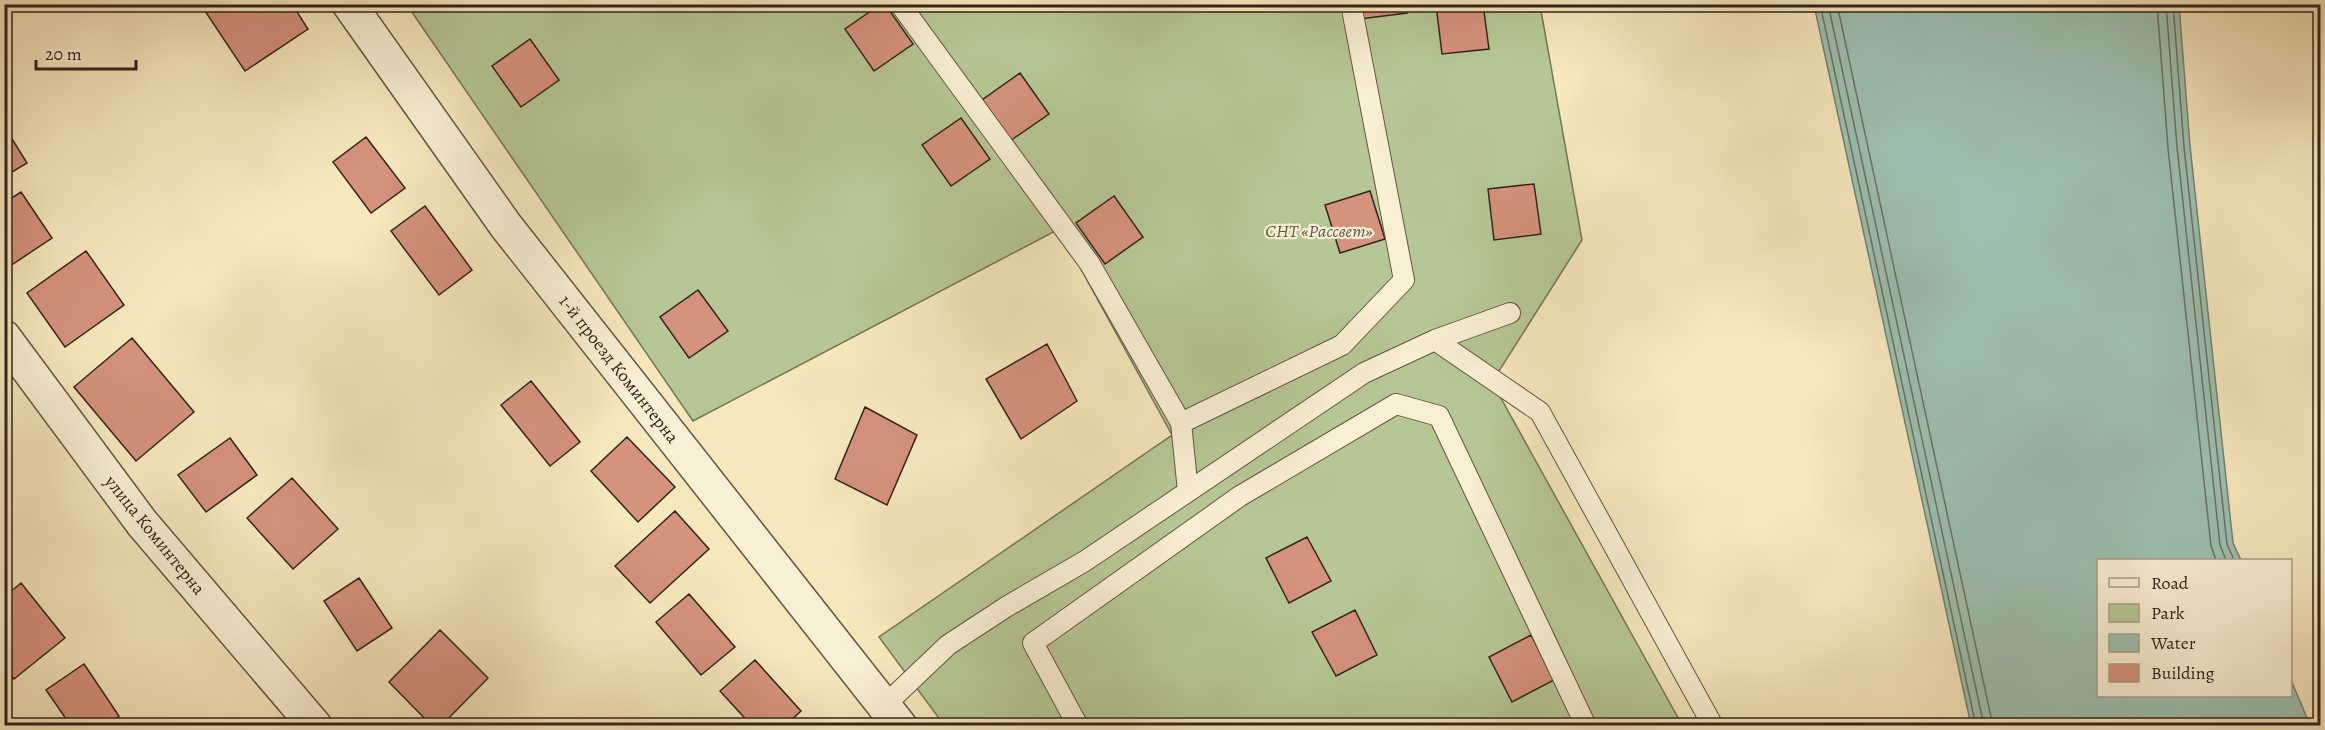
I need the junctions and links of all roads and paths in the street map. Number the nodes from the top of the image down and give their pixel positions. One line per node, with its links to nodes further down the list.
1 (350, 4): 9 (street, 1-й проезд Коминтерна)
2 (900, 4): 7 (lane)
3 (1351, 4): 7 (lane)
4 (1510, 313): 6 (lane)
5 (4, 337): 10 (street, улица Коминтерна)
6 (1435, 340): 8 (lane); 13 (lane)
7 (1181, 423): 8 (lane)
8 (1188, 491): 9 (lane)
9 (892, 715)
10 (315, 726)
11 (1078, 726): 12 (lane)
12 (1586, 726)
13 (1713, 726)

